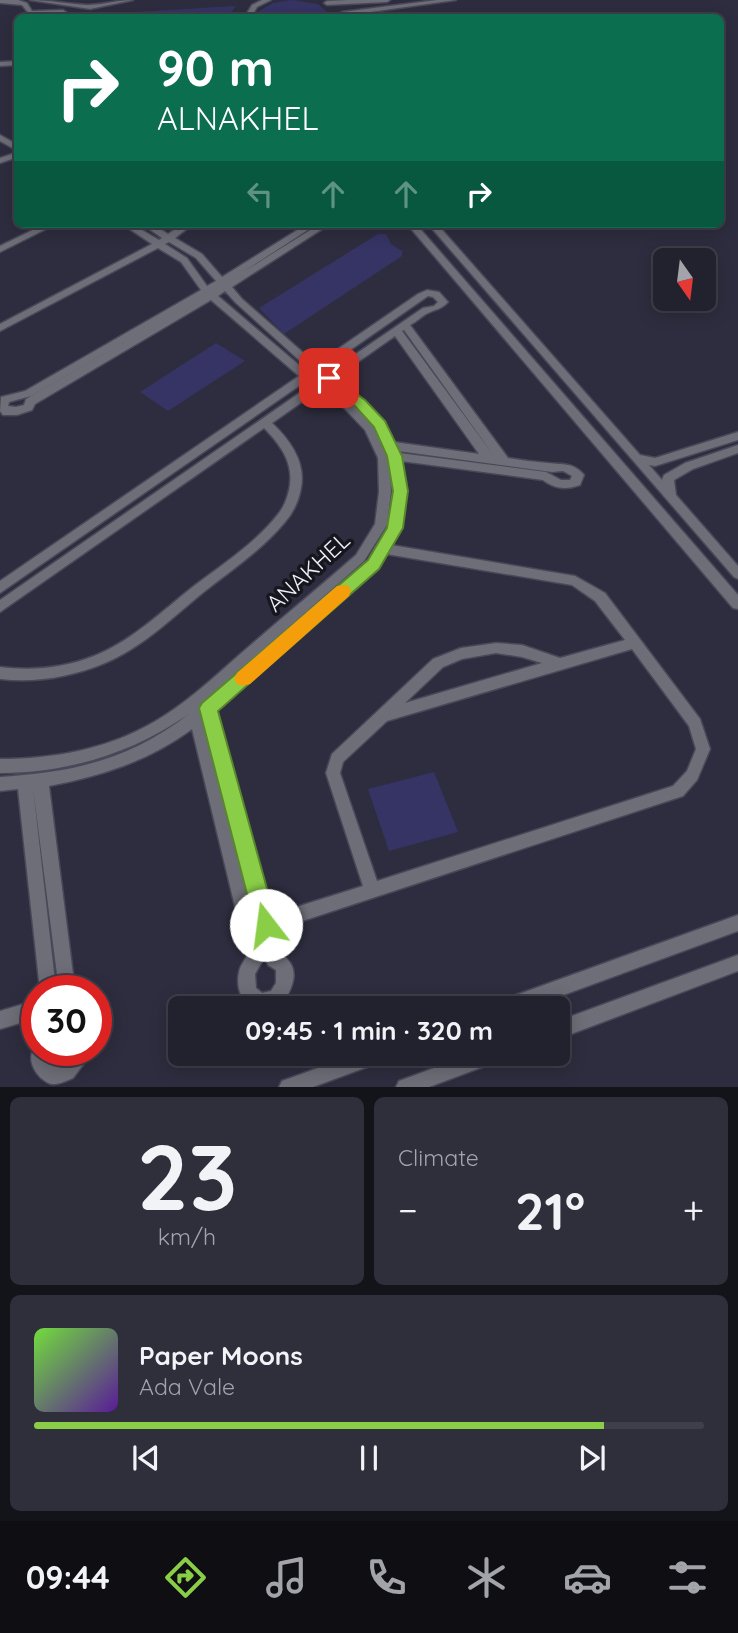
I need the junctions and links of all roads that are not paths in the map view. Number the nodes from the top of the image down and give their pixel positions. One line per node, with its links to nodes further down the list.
1 (33, 0): 4 (street)
2 (66, 0): 3 (street)
3 (110, 0)
4 (130, 0)
5 (268, 0): 12 (street)
6 (391, 0): 8 (street)
7 (453, 0): 14 (street)
8 (323, 1): 13 (street)
9 (0, 3): 10 (street); 11 (street)
10 (23, 14)
11 (66, 14)
12 (249, 14)
13 (337, 14)
14 (357, 14)
15 (0, 137): 16 (street)
16 (9, 153): 17 (street)
17 (0, 161)
18 (32, 228): 29 (street)
19 (44, 228): 30 (street)
20 (135, 228): 28 (street)
21 (150, 228): 28 (street)
22 (170, 228): 28 (street)
23 (180, 228): 28 (street)
24 (307, 228): 31 (street)
25 (319, 228): 31 (street)
26 (414, 228): 49 (street)
27 (436, 228): 42 (street)
28 (159, 238): 31 (street); 32 (street); 33 (street); 34 (street)
29 (0, 243)
30 (0, 249)
31 (222, 284): 32 (street); 36 (street)
32 (209, 293): 32 (street); 36 (street)
33 (0, 320)
34 (0, 328)
35 (401, 328): 36 (street); 37 (street); 43 (street); 44 (street)
36 (311, 373): 37 (street); 48 (street)
37 (325, 381): 38 (street); 41 (street); 56 (street, ANAKHEL)
38 (265, 422): 50 (street); 53 (street)
39 (738, 436): 42 (street)
40 (738, 449): 45 (street)
41 (393, 451): 43 (street); 44 (street); 46 (street)
42 (636, 457): 45 (street)
43 (489, 459): 44 (street)
44 (504, 461)
45 (670, 496): 47 (street)
46 (384, 549): 51 (street); 54 (street)
47 (738, 574)
48 (0, 589)
49 (738, 604)
50 (0, 607)
51 (634, 643): 52 (street); 59 (street)
52 (560, 664): 55 (street); 55 (street)
53 (0, 673)
54 (202, 713): 57 (street); 61 (street); 61 (street)
55 (378, 717): 59 (street)
56 (0, 766)
57 (33, 782): 58 (street); 63 (street); 64 (street)
58 (0, 784)
59 (372, 890): 61 (street)
60 (738, 923): 65 (street)
61 (266, 925)
62 (738, 963): 68 (street)
63 (47, 975)
64 (65, 975)
65 (538, 996)
66 (21, 1014): 67 (street)
67 (0, 1020)
68 (570, 1026)
69 (42, 1066): 70 (street)
70 (72, 1066)
71 (347, 1066): 73 (street)
72 (462, 1066): 74 (street)
73 (288, 1087)
74 (405, 1087)

